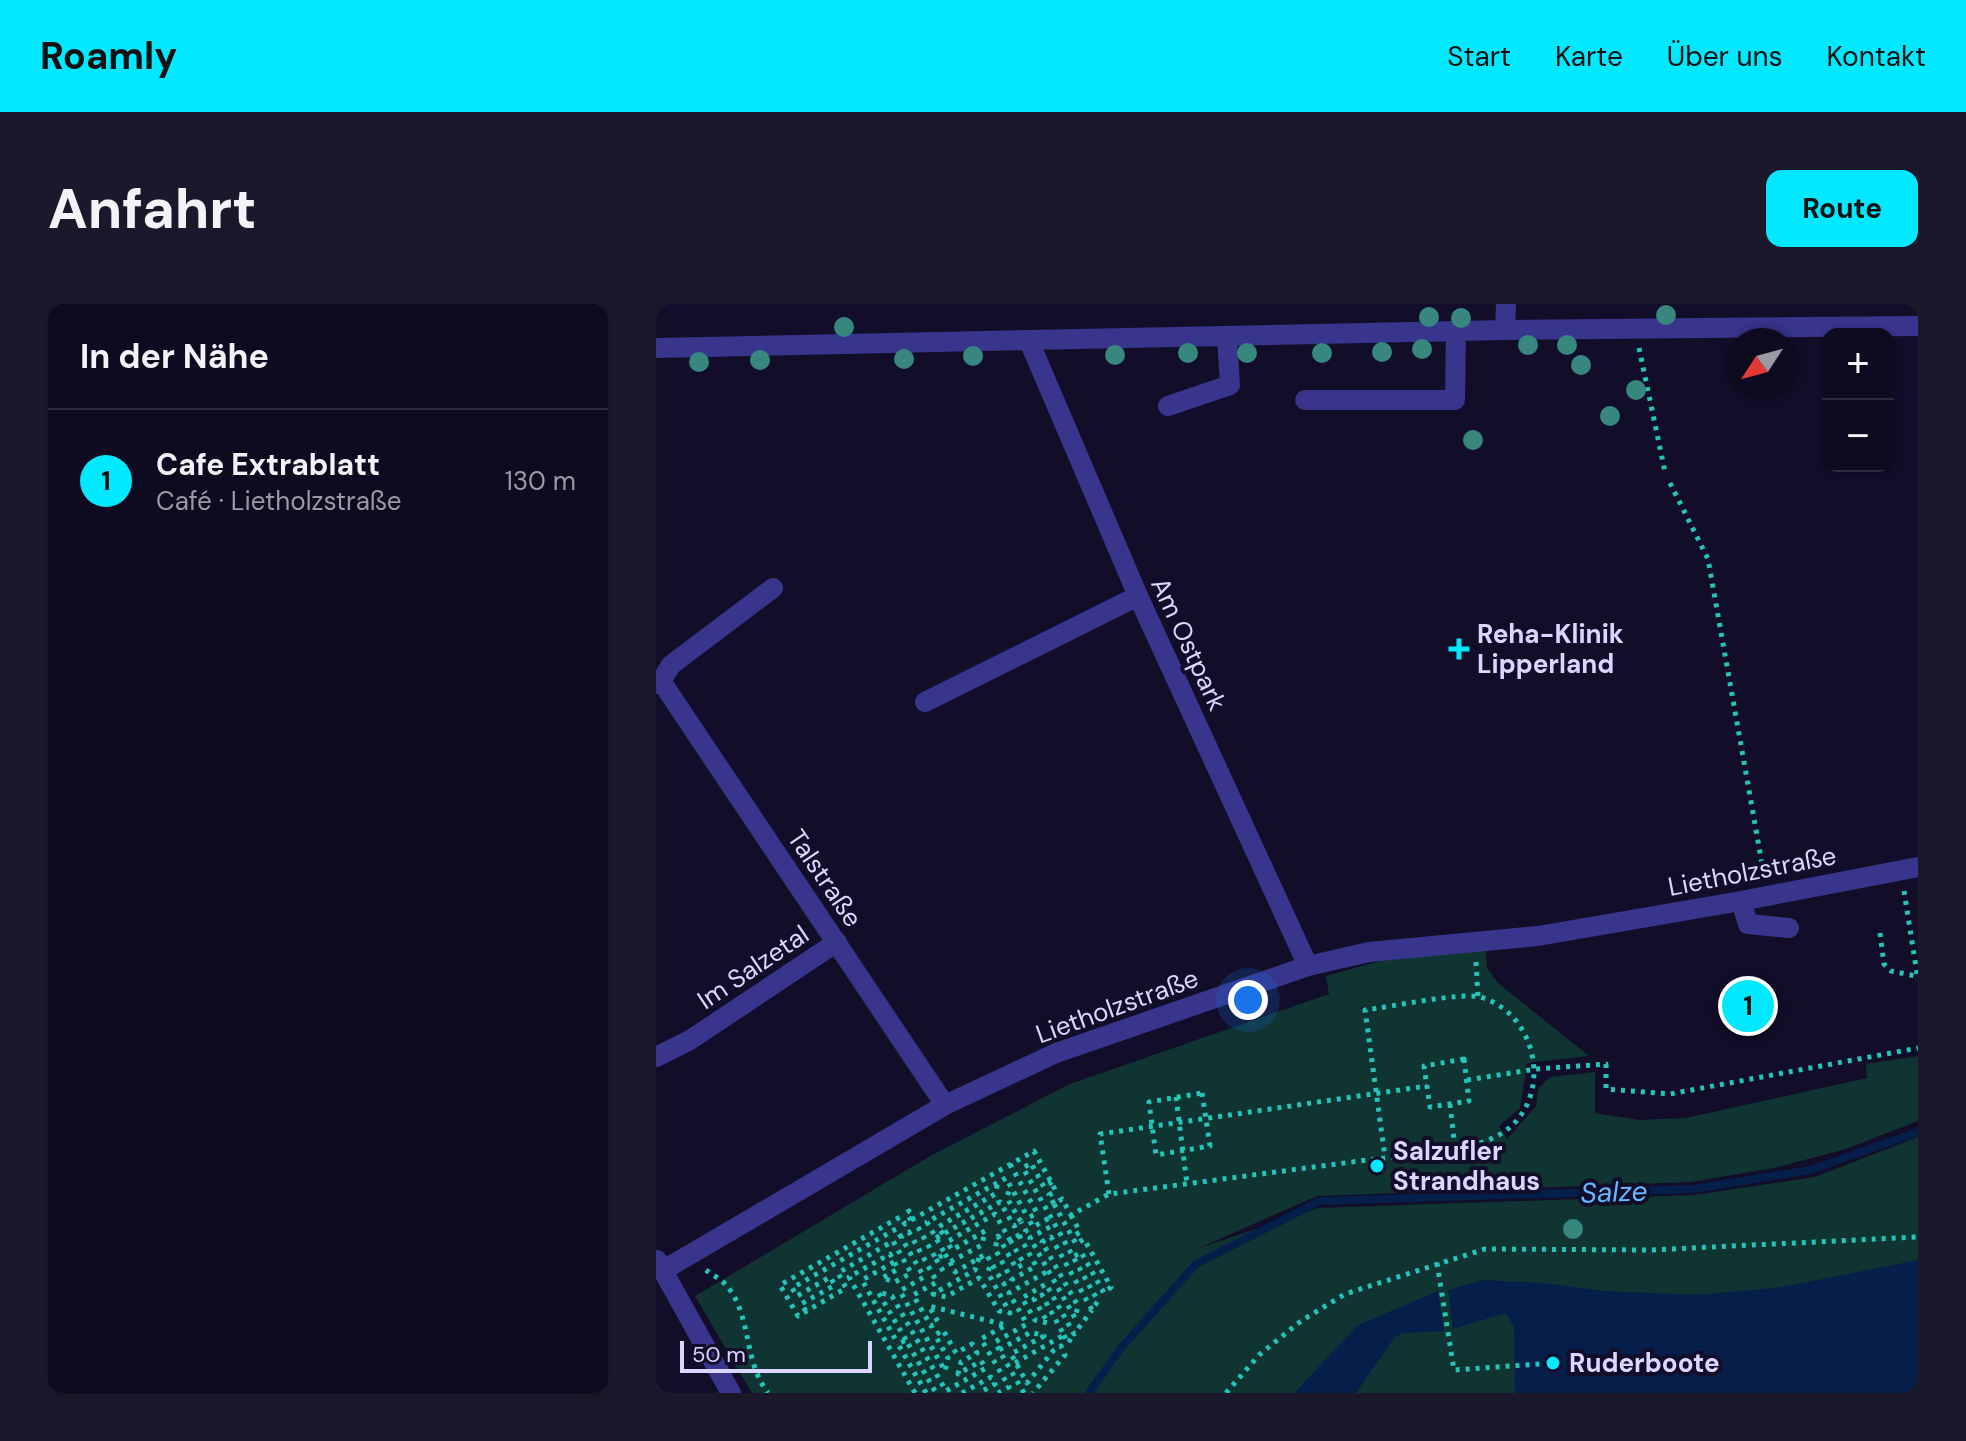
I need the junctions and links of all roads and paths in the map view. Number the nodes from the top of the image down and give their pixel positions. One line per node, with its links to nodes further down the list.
1 (1506, 304): 3 (street)
2 (1918, 326): 4 (street)
3 (1505, 330): 4 (street); 5 (street)
4 (1637, 330): 11 (path)
5 (1456, 331): 6 (street); 9 (street)
6 (1227, 337): 7 (street); 10 (street)
7 (1029, 341): 8 (street); 14 (street, Am Ostpark)
8 (656, 348)
9 (1305, 400)
10 (1168, 406)
11 (1665, 472)
12 (1670, 483): 18 (path)
13 (773, 588): 15 (street, Talstraße)
14 (1138, 596): 16 (street); 23 (street, Am Ostpark)
15 (658, 683): 22 (street, Talstraße)
16 (925, 702)
17 (1910, 868): 18 (street, Lietholzstraße); 25 (path)
18 (1768, 896): 19 (street, Lietholzstraße)
19 (1741, 901): 20 (street); 23 (street, Lietholzstraße)
20 (1789, 928)
21 (1880, 933): 25 (path)
22 (837, 942): 28 (street, Im Salzetal); 35 (street, Talstraße)
23 (1308, 966): 35 (street, Lietholzstraße)
24 (1476, 967): 26 (path)
25 (1917, 978)
26 (1478, 997): 29 (path); 32 (path)
27 (1918, 1048): 29 (path)
28 (656, 1057)
29 (1536, 1069): 30 (path); 39 (path)
30 (1467, 1080): 31 (path); 34 (path)
31 (1427, 1086): 32 (path); 34 (path)
32 (1376, 1094): 36 (path); 41 (path)
33 (1176, 1097): 36 (path); 37 (path); 38 (path)
34 (1450, 1104): 39 (path)
35 (945, 1105): 65 (street, Lietholzstraße)
36 (1206, 1119): 37 (path); 40 (path)
37 (1179, 1123): 38 (path); 40 (path)
38 (1152, 1127): 40 (path); 47 (path)
39 (1455, 1148): 41 (path)
40 (1183, 1150): 45 (path)
41 (1385, 1157): 45 (path)
42 (1010, 1164): 44 (path); 48 (path); 53 (path)
43 (998, 1182): 46 (path); 50 (path); 57 (path)
44 (1052, 1182): 49 (path); 52 (path)
45 (1187, 1184): 47 (path)
46 (1010, 1186): 53 (path); 54 (path)
47 (1109, 1194): 51 (path)
48 (947, 1200): 50 (path); 78 (path)
49 (1054, 1204): 51 (path); 60 (path)
50 (951, 1208): 62 (path)
51 (1071, 1215): 60 (path)
52 (1051, 1217): 53 (path); 55 (path)
53 (1028, 1218)
54 (1021, 1222): 57 (path); 58 (path)
55 (1055, 1224): 66 (path); 74 (path)
56 (918, 1227): 68 (path)
57 (943, 1234): 62 (path)
58 (1019, 1235): 63 (path); 76 (path)
59 (901, 1237): 78 (path); 81 (path); 93 (path)
60 (1072, 1237): 66 (path)
61 (1918, 1237): 72 (path)
62 (936, 1238): 64 (path)
63 (1010, 1240): 71 (path); 76 (path)
64 (945, 1254): 68 (path); 71 (path)
65 (689, 1255): 73 (street, Lietholzstraße); 87 (path)
66 (1073, 1257): 77 (path)
67 (979, 1258): 70 (path); 70 (path); 71 (path)
68 (936, 1259): 75 (path)
69 (894, 1261): 78 (path); 82 (path); 88 (path)
70 (991, 1261): 76 (path)
71 (950, 1262)
72 (1437, 1263): 85 (path); 96 (path)
73 (659, 1265): 86 (street)
74 (1048, 1271): 77 (path); 83 (path)
75 (946, 1276)
76 (1012, 1280)
77 (1092, 1310): 79 (path)
78 (806, 1311)
79 (1074, 1334): 80 (path); 80 (path)
80 (1064, 1335): 84 (path)
81 (906, 1340): 82 (path); 90 (path)
82 (898, 1344): 89 (path)
83 (999, 1350): 84 (path); 94 (path)
84 (1015, 1363): 95 (path)
85 (1553, 1363)
86 (731, 1393)
87 (768, 1393)
88 (915, 1393)
89 (926, 1393)
90 (936, 1393)
91 (962, 1393): 92 (path)
92 (979, 1393)
93 (998, 1393)
94 (1024, 1393)
95 (1033, 1393)
96 (1226, 1393)

